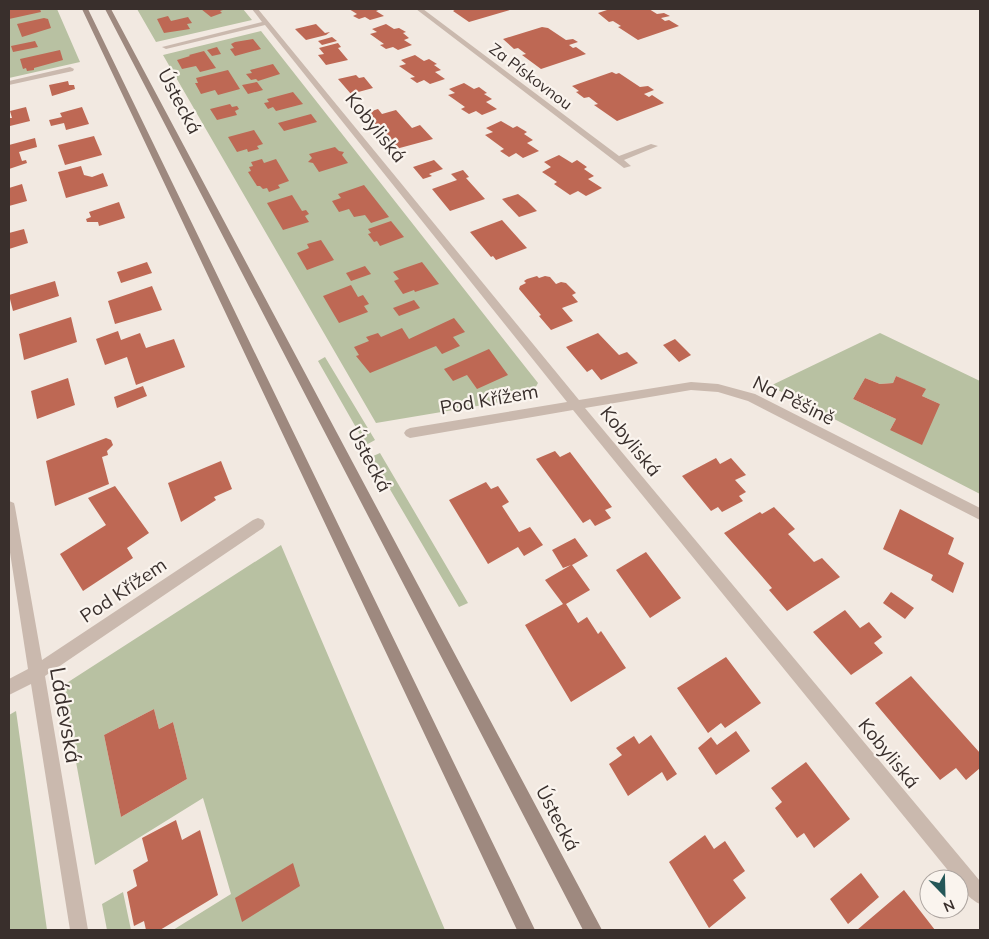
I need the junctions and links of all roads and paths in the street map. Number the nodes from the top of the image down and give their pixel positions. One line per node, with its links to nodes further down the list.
1 (85, 9): 21 (main road)
2 (108, 9): 22 (main road, Ústecká)
3 (255, 9): 5 (street, Kobyliská)
4 (419, 9): 10 (street, Za Pískovnou)
5 (266, 23): 6 (street); 12 (street, Kobyliská)
6 (166, 47)
7 (70, 69): 8 (street)
8 (9, 83)
9 (654, 146): 10 (street)
10 (619, 159): 11 (street, Za Pískovnou)
11 (628, 166)
12 (576, 404): 13 (street, Pod Křížem); 15 (street, Na Pěšině); 19 (street, Kobyliská)
13 (410, 433)
14 (9, 507): 17 (street, Ládevská)
15 (980, 514)
16 (258, 524): 17 (street, Pod Křížem)
17 (36, 673): 18 (street, Pod Křížem); 20 (street, Ládevská)
18 (9, 687)
19 (980, 895)
20 (80, 930)
21 (526, 930)
22 (593, 930)

